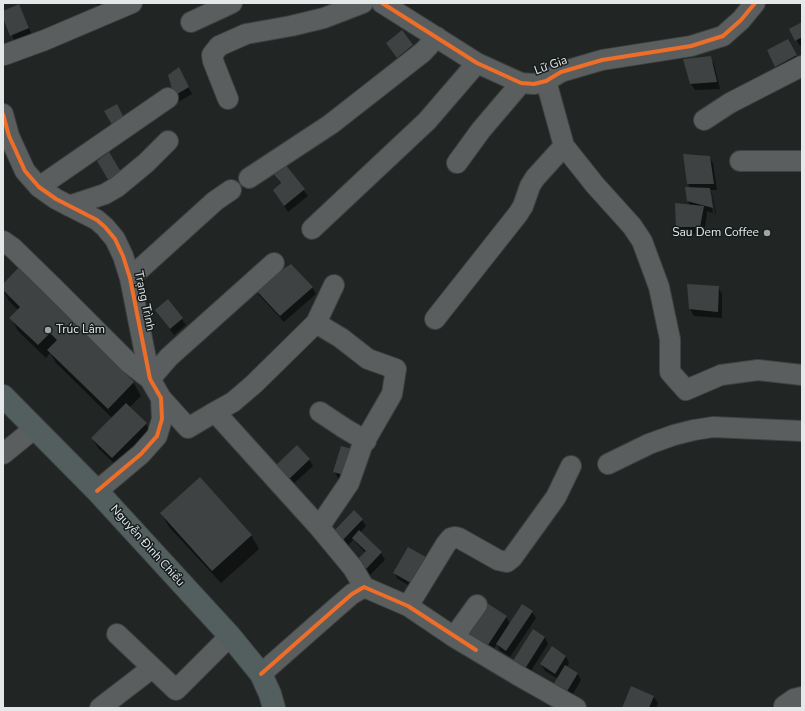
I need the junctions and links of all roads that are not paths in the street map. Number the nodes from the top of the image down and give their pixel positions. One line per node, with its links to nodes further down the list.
1 (132, 3): 9 (street)
2 (232, 3): 6 (street)
3 (363, 3): 16 (street)
4 (382, 3): 7 (street, Lữ Gia)
5 (755, 3): 13 (street, Lữ Gia)
6 (192, 22)
7 (437, 37): 11 (street, Lữ Gia); 24 (street)
8 (3, 51): 9 (street)
9 (4, 55): 10 (street)
10 (3, 59)
11 (477, 63): 14 (street, Lữ Gia); 28 (street)
12 (802, 66): 18 (street)
13 (546, 81): 14 (street, Lữ Gia); 20 (street)
14 (521, 84): 23 (street)
15 (168, 98): 25 (street)
16 (228, 99)
17 (3, 114): 25 (street, Trạng Trình)
18 (704, 120)
19 (168, 141): 27 (street)
20 (564, 146): 33 (street); 35 (street)
21 (740, 160): 22 (street)
22 (802, 161)
23 (457, 162)
24 (249, 178)
25 (39, 187): 27 (street, Trạng Trình)
26 (231, 190): 31 (street)
27 (69, 206): 31 (street, Trạng Trình)
28 (312, 230)
29 (3, 241): 36 (street)
30 (274, 263): 36 (street)
31 (130, 278): 36 (street, Trạng Trình)
32 (334, 285): 34 (street)
33 (434, 319)
34 (316, 323): 39 (street); 43 (street)
35 (802, 375)
36 (150, 379): 38 (street, Trạng Trình)
37 (3, 396): 41 (main road, Nguyễn Đình Chiểu)
38 (160, 398): 39 (street); 47 (street, Trạng Trình)
39 (215, 412): 48 (street)
40 (320, 412): 43 (street)
41 (35, 428): 44 (street); 47 (main road, Nguyễn Đình Chiểu)
42 (802, 431): 45 (street)
43 (366, 441): 48 (street)
44 (3, 454)
45 (608, 464)
46 (571, 466): 51 (street)
47 (98, 491): 53 (main road, Nguyễn Đình Chiểu)
48 (319, 527): 49 (street)
49 (364, 587): 51 (street); 56 (street)
50 (477, 605): 54 (street)
51 (408, 606): 54 (street)
52 (117, 634): 55 (street)
53 (230, 636): 55 (street); 56 (main road, Nguyễn Đình Chiểu)
54 (454, 637): 61 (street)
55 (152, 668): 59 (street)
56 (261, 674): 60 (main road, Nguyễn Đình Chiểu)
57 (802, 697): 58 (street)
58 (784, 706)
59 (100, 708)
60 (274, 708)
61 (576, 708)

